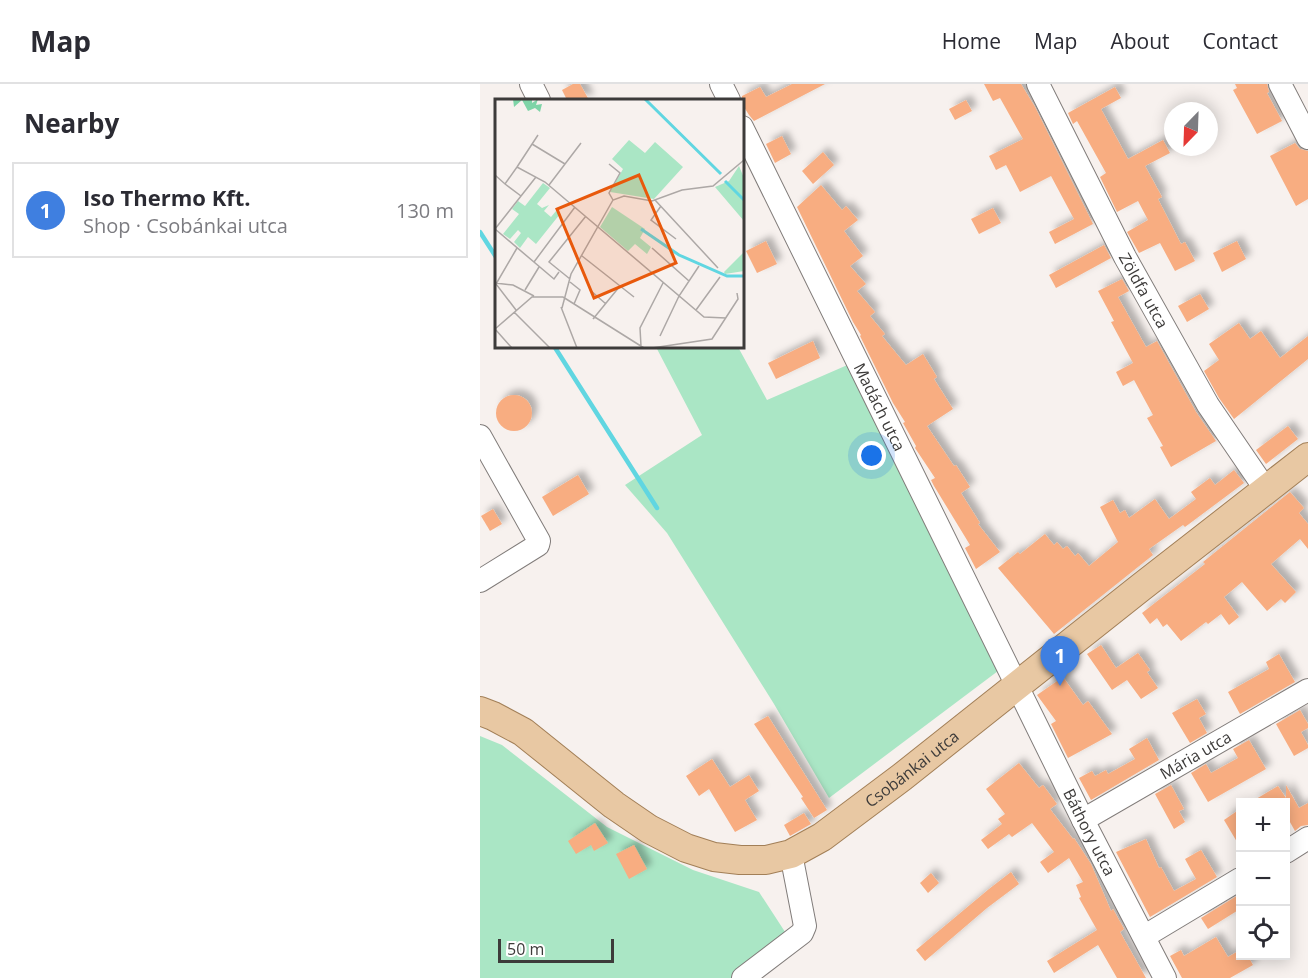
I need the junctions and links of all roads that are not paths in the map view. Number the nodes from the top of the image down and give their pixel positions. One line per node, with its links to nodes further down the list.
1 (531, 84): 5 (street)
2 (721, 84): 6 (street)
3 (1280, 84): 8 (street)
4 (1045, 86): 11 (street, Zöldfa utca)
5 (538, 99)
6 (728, 99)
7 (744, 131): 13 (street, Madách utca)
8 (1308, 138)
9 (480, 436): 12 (street)
10 (1308, 457): 11 (main road, Csobánkai utca)
11 (1266, 490): 13 (main road, Csobánkai utca)
12 (480, 581)
13 (1017, 685): 16 (street, Báthory utca); 19 (main road, Csobánkai utca)
14 (1308, 690): 16 (street, Mária utca)
15 (480, 711): 19 (main road, Csobánkai utca)
16 (1083, 820): 21 (street, Báthory utca)
17 (1308, 838): 18 (street)
18 (1290, 849)
19 (791, 854): 22 (street)
20 (1236, 881): 21 (street)
21 (1145, 936): 23 (street, Báthory utca)
22 (742, 978)
23 (1165, 978)

